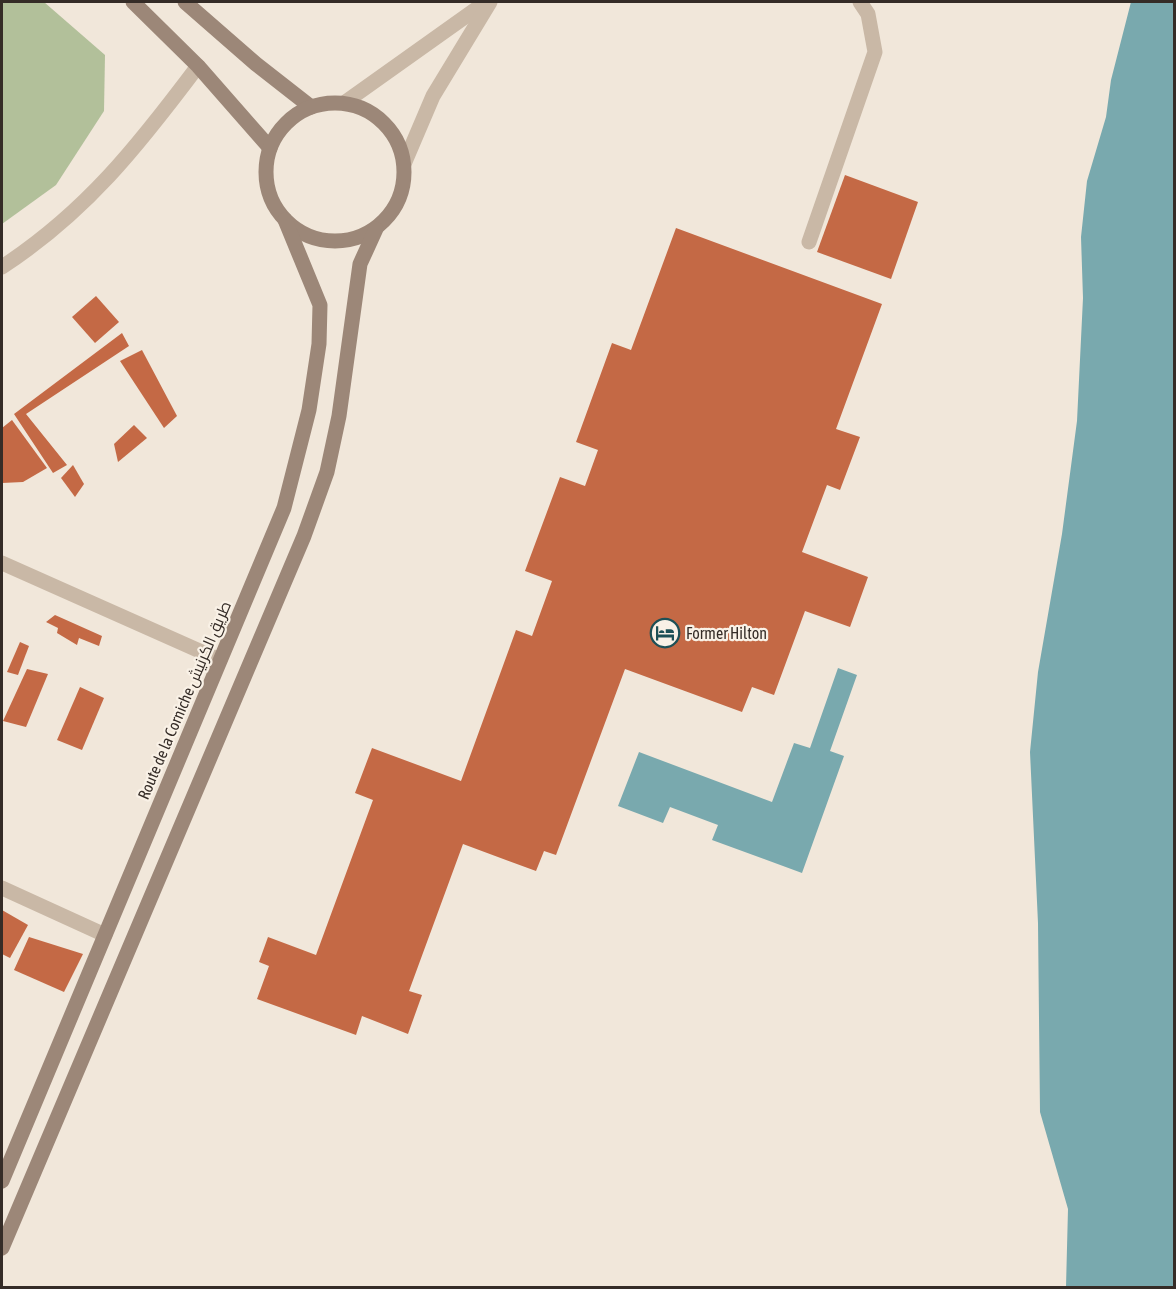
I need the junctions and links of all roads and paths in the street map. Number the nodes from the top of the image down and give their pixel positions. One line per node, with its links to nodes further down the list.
1 (133, 2): 5 (street)
2 (185, 2): 7 (street)
3 (488, 2): 6 (street); 9 (street)
4 (860, 2): 12 (street)
5 (198, 66): 8 (street); 13 (street)
6 (344, 103): 7 (street); 9 (street)
7 (311, 107): 8 (street)
8 (270, 147): 10 (street)
9 (404, 164): 11 (street)
10 (285, 220): 11 (street); 15 (street, Route de la Corniche طريق الكرنيش)
11 (376, 229): 19 (street)
12 (809, 242)
13 (2, 267)
14 (2, 562): 15 (street)
15 (220, 660): 17 (street, Route de la Corniche طريق الكرنيش)
16 (2, 888): 17 (street)
17 (105, 935): 18 (street, Route de la Corniche طريق الكرنيش)
18 (2, 1181)
19 (2, 1248)

